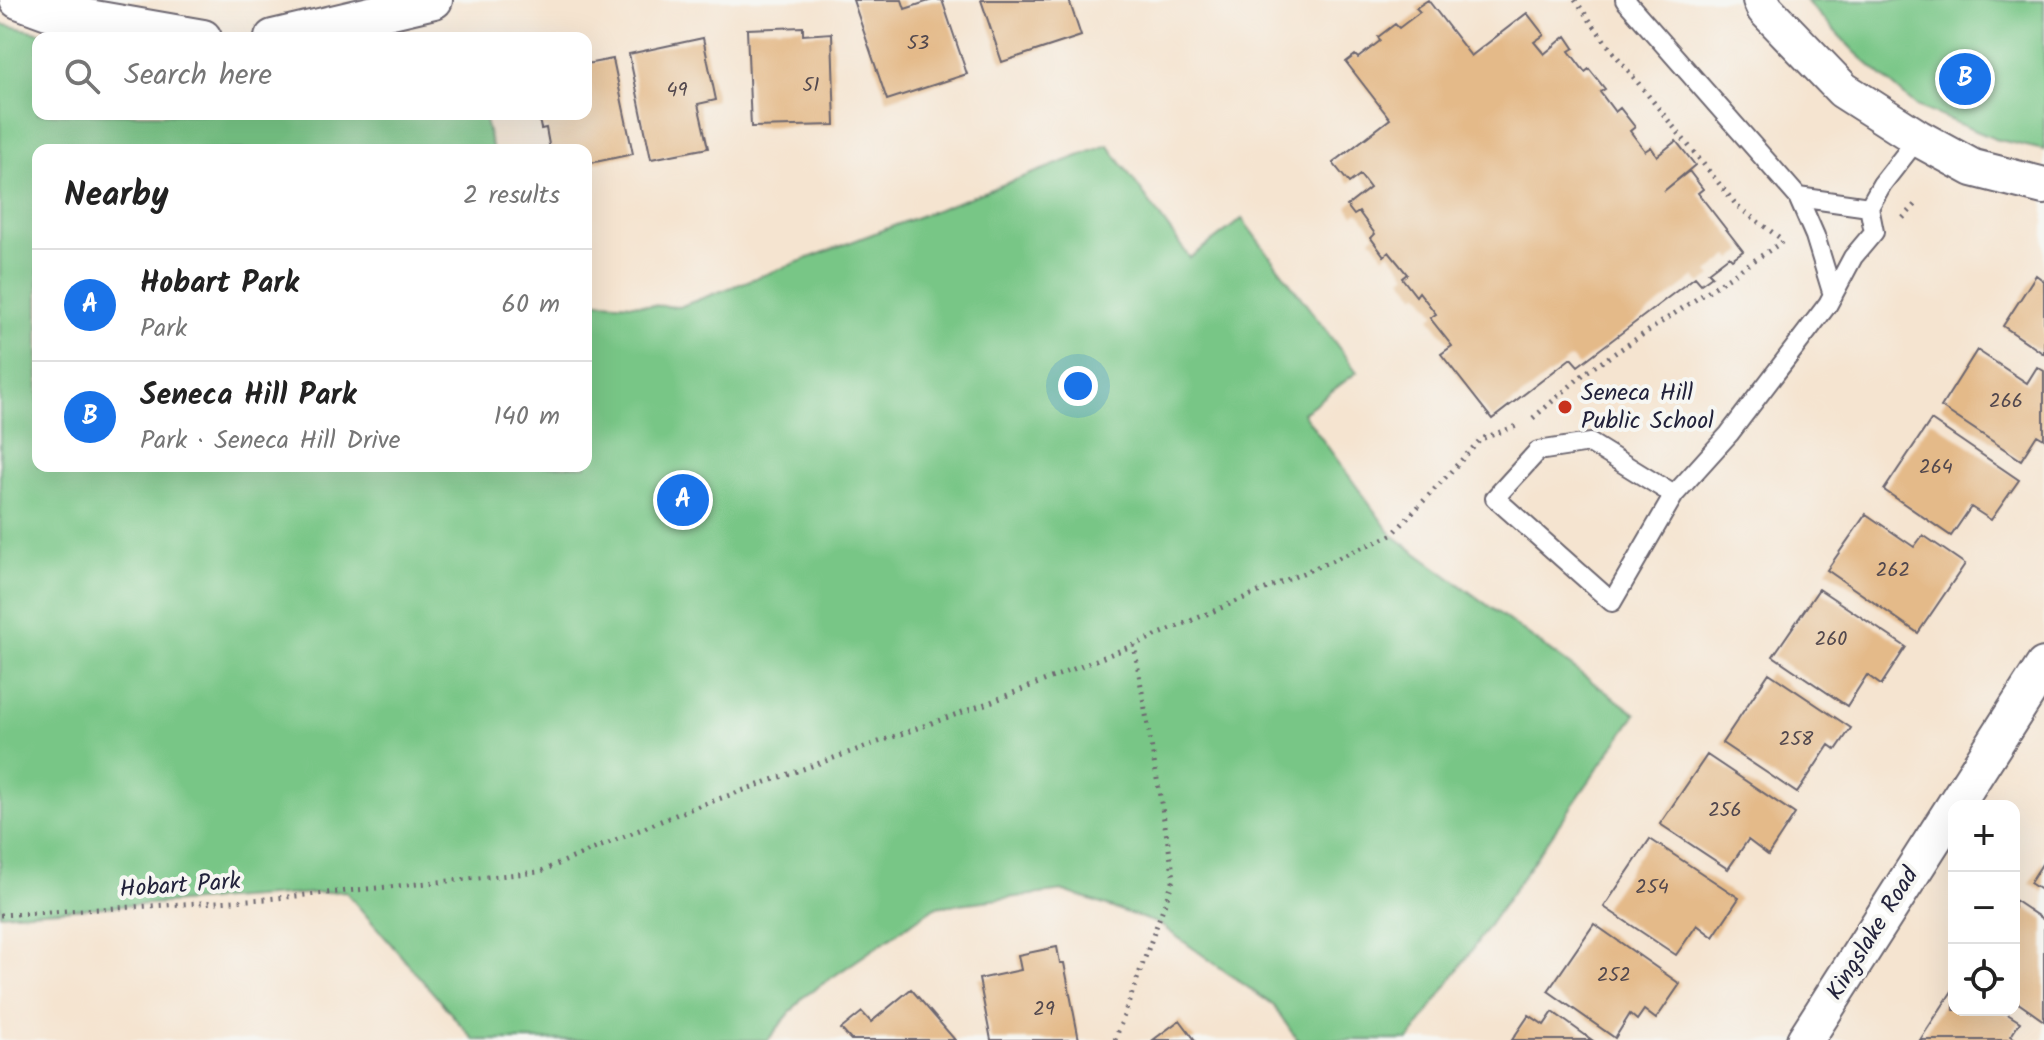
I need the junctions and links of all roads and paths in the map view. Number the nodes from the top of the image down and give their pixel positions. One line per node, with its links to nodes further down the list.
1 (18, 0): 5 (street)
2 (434, 0): 6 (street)
3 (1625, 0): 9 (lane)
4 (1761, 0): 7 (street)
5 (169, 32)
6 (298, 32)
7 (1918, 138): 8 (street); 10 (lane)
8 (2044, 186)
9 (1798, 197): 10 (lane); 12 (lane)
10 (1869, 207): 12 (lane)
11 (1784, 241): 13 (path)
12 (1833, 295): 15 (lane)
13 (1531, 420)
14 (1518, 425): 16 (path, Hobart Park)
15 (1674, 495): 15 (lane)
16 (1134, 645): 19 (path, Hobart Park); 20 (path)
17 (2044, 666): 18 (street, Kingslake Road)
18 (2031, 712): 21 (street, Kingslake Road)
19 (0, 915)
20 (1115, 1040)
21 (1805, 1040)

